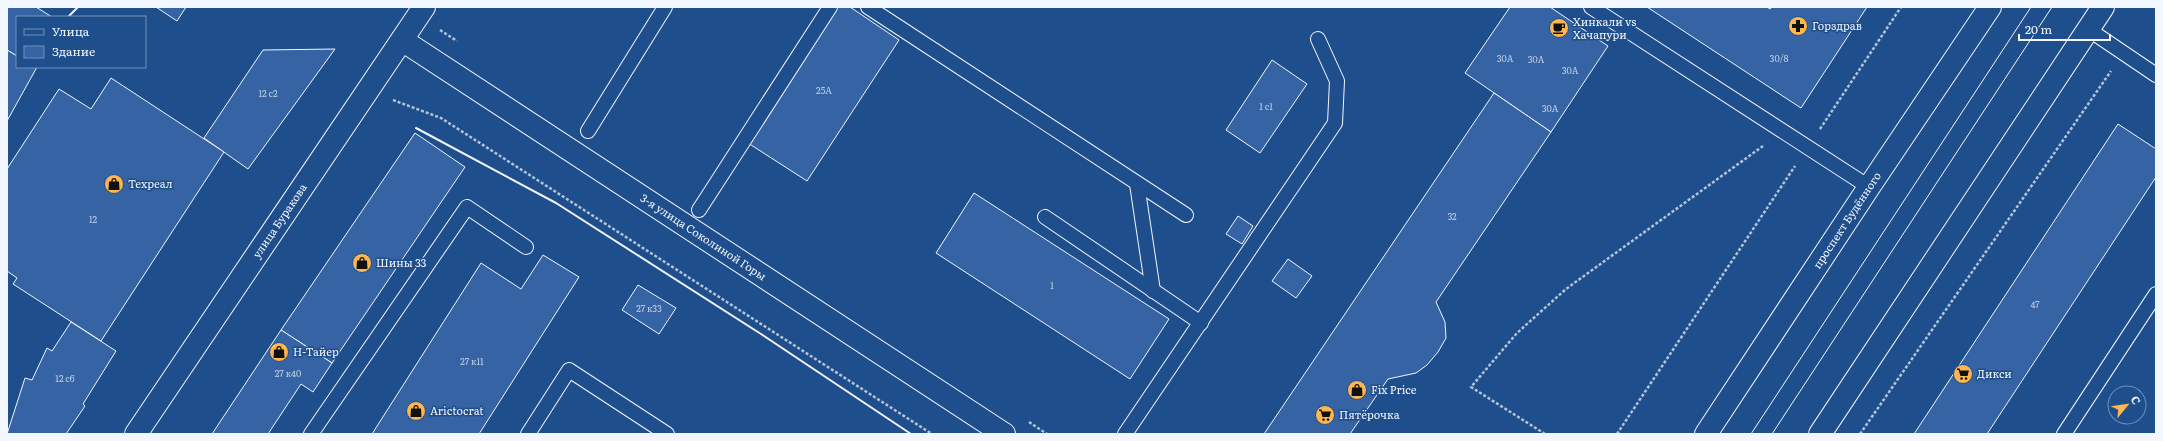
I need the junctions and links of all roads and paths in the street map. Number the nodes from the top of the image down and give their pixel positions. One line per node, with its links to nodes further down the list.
1 (424, 7): 11 (street, улица Буракова)
2 (665, 7): 15 (lane)
3 (830, 7): 20 (lane)
4 (868, 7): 18 (lane)
5 (1592, 7): 16 (lane)
6 (1901, 7): 17 (path)
7 (1990, 7): 19 (street, проспект Будённого)
8 (2103, 7): 9 (street)
9 (2088, 30): 12 (lane); 37 (street)
10 (1318, 39): 26 (lane)
11 (402, 40): 27 (street, улица Буракова); 32 (street, 3-я улица Соколиной Горы)
12 (2123, 53): 13 (lane); 38 (path)
13 (2156, 74)
14 (389, 98): 31 (path)
15 (588, 131)
16 (1784, 132): 17 (lane); 34 (path)
17 (1808, 147): 19 (lane); 35 (path)
18 (1137, 184): 21 (lane); 24 (lane)
19 (1869, 187): 36 (street, проспект Будённого)
20 (699, 210)
21 (1186, 215)
22 (1045, 217): 24 (lane)
23 (526, 247): 28 (lane)
24 (1153, 291): 26 (lane)
25 (2156, 294): 39 (lane)
26 (1200, 323): 33 (lane)
27 (136, 434)
28 (311, 434)
29 (528, 434): 30 (lane)
30 (668, 434)
31 (932, 434)
32 (1004, 434)
33 (1126, 434)
34 (1545, 434)
35 (1617, 434)
36 (1706, 434)
37 (1820, 434)
38 (1860, 434)
39 (2064, 434)

